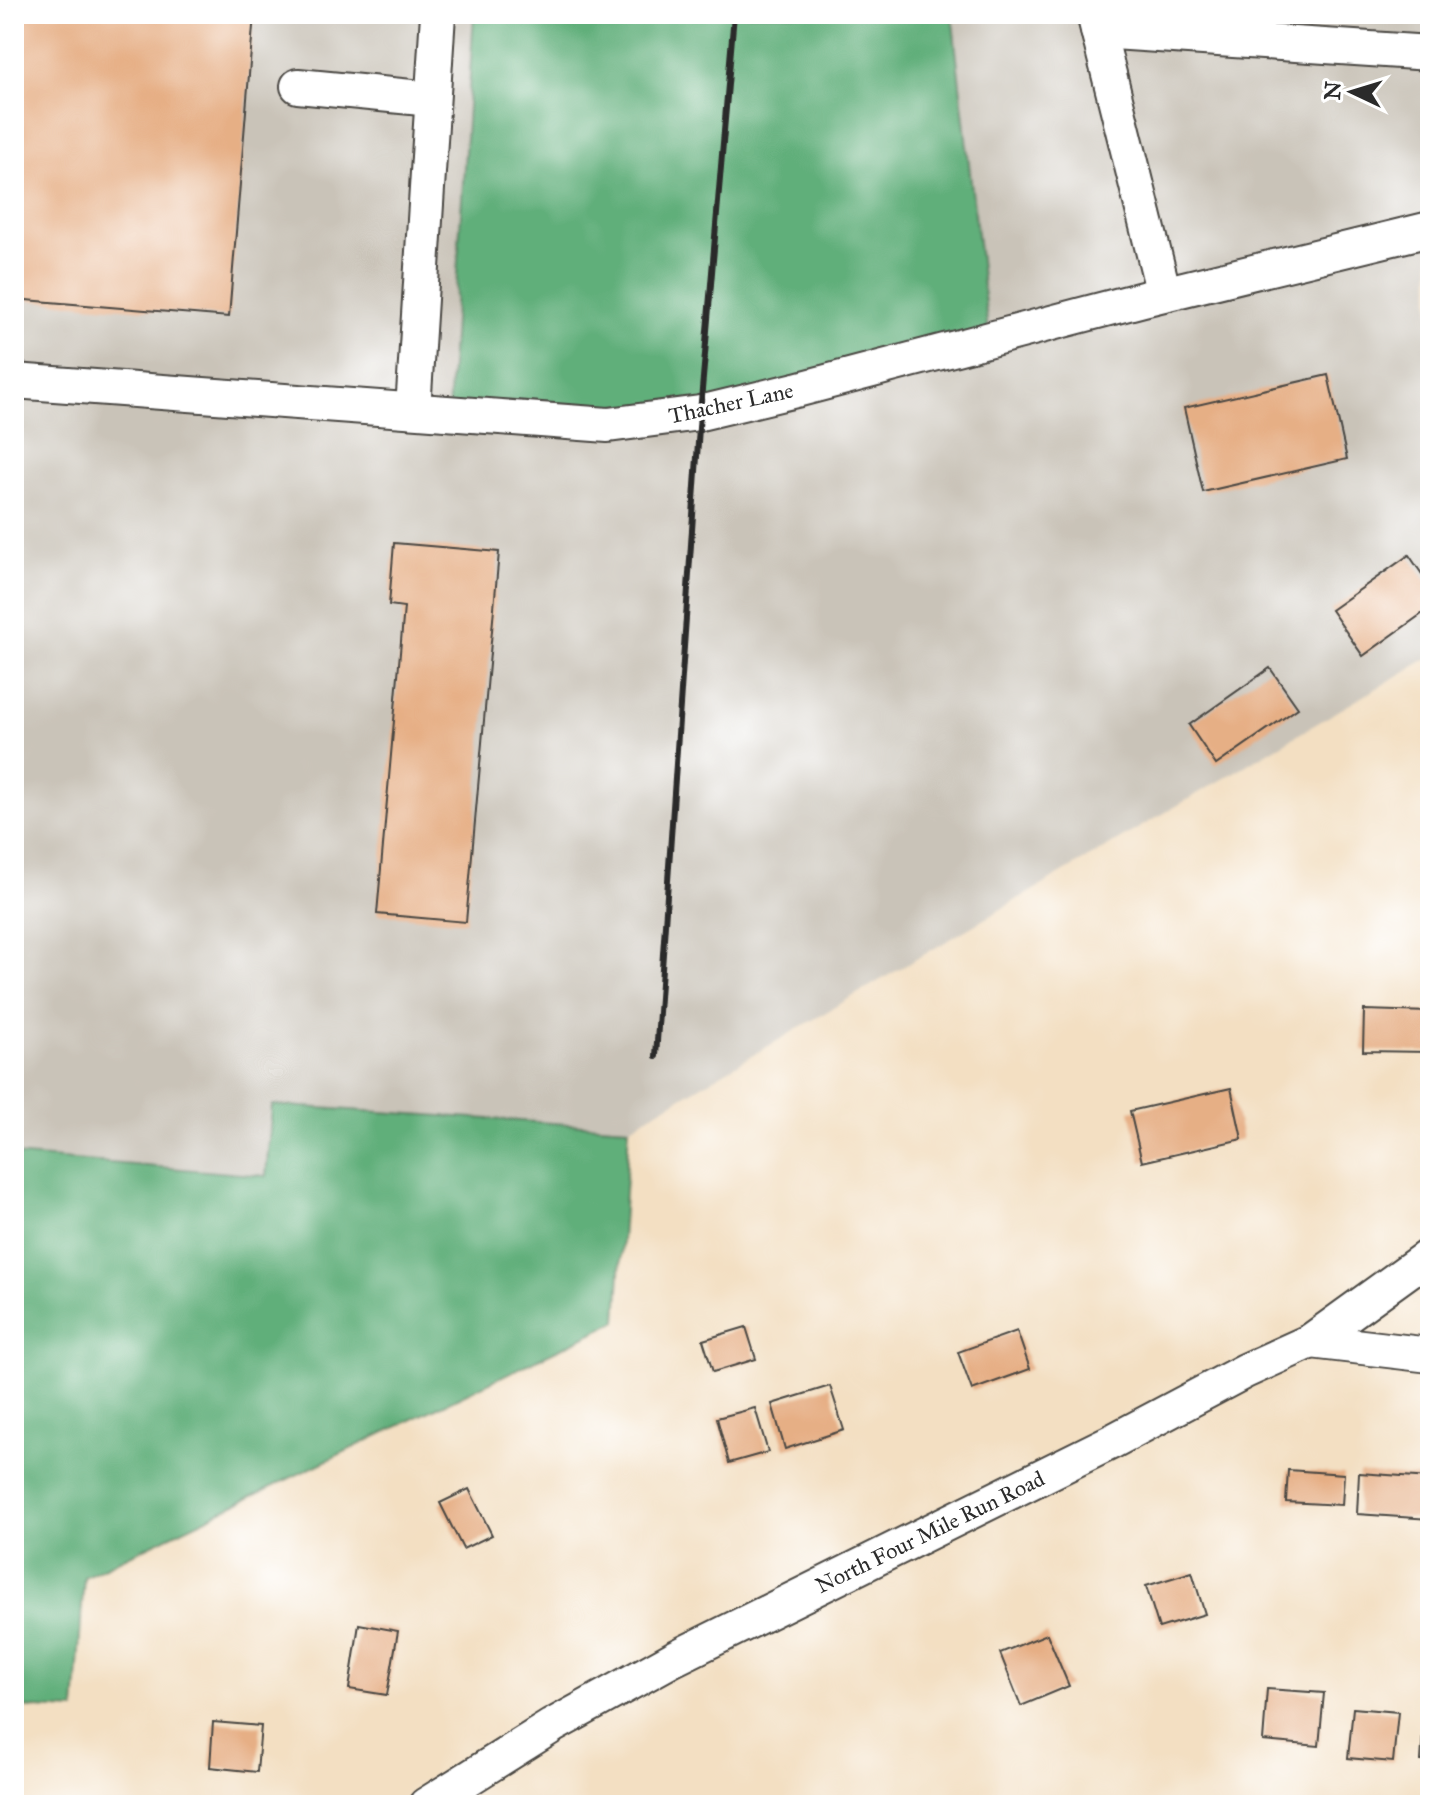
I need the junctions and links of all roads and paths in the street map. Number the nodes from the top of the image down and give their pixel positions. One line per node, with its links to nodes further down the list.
1 (438, 14): 5 (street)
2 (1096, 22): 3 (street); 7 (street)
3 (1430, 53)
4 (298, 86): 5 (street)
5 (432, 99): 9 (street)
6 (1430, 229): 7 (street, Thacher Lane)
7 (1164, 294): 9 (street, Thacher Lane)
8 (14, 381): 9 (street, Thacher Lane)
9 (413, 410)
10 (1430, 1255): 11 (street, North Four Mile Run Road)
11 (1311, 1341): 12 (street); 13 (street, North Four Mile Run Road)
12 (1430, 1355)
13 (426, 1805)

